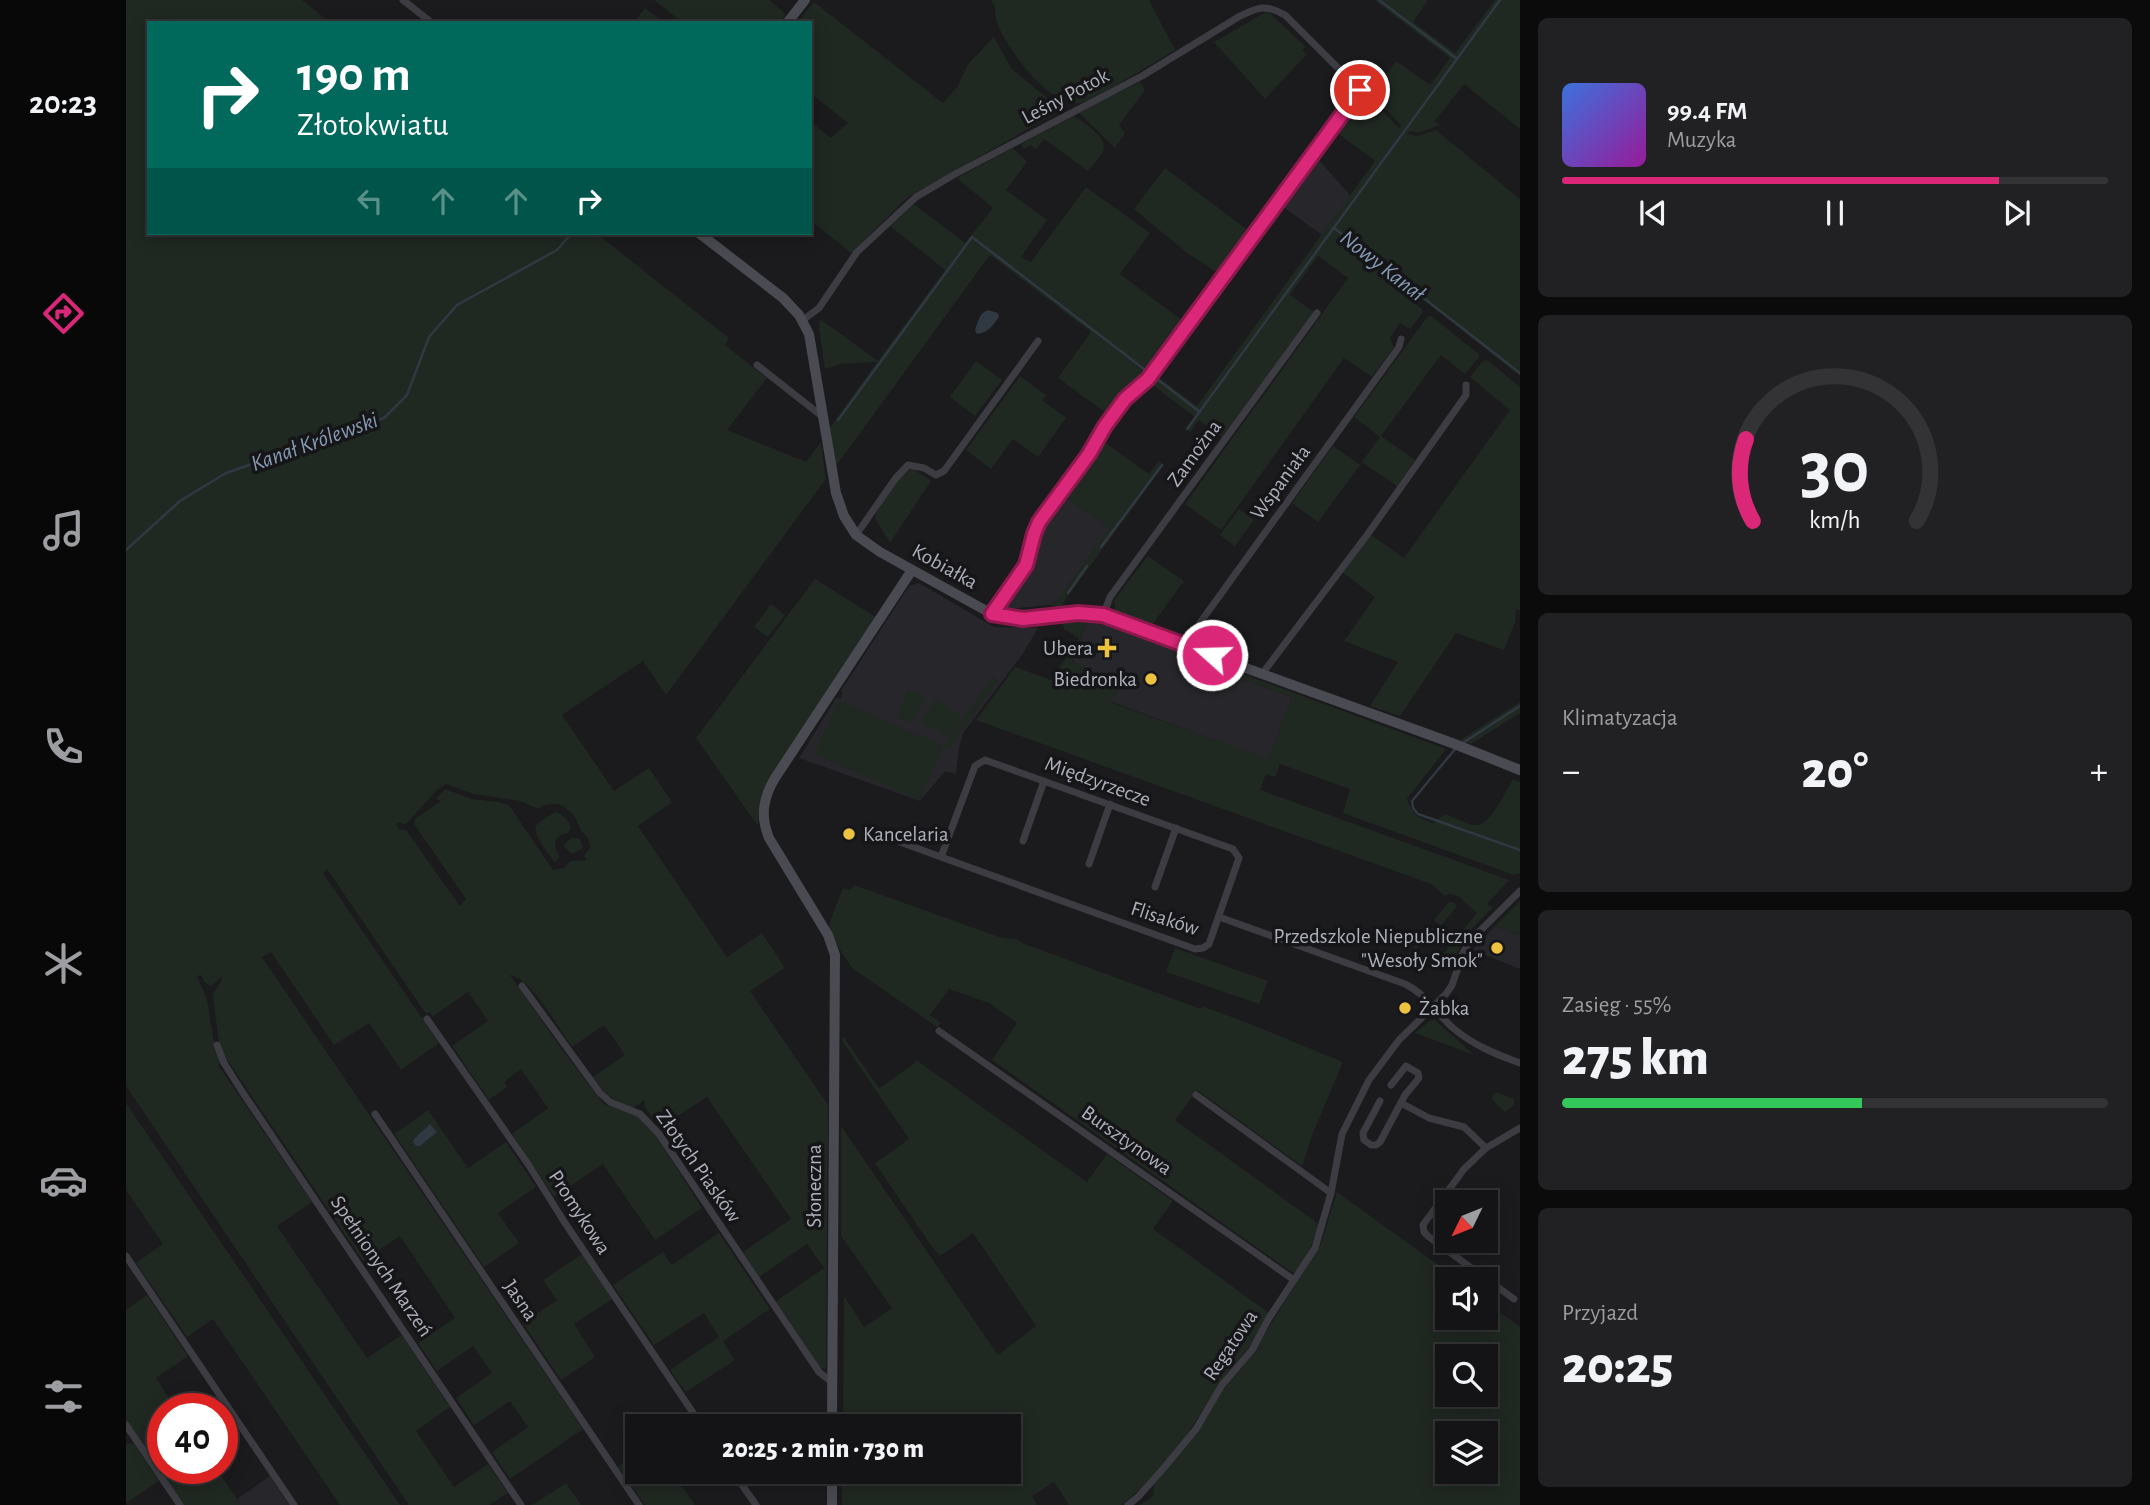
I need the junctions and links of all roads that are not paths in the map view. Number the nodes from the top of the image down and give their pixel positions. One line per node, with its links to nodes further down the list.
1 (403, 0): 3 (street)
2 (805, 0): 4 (street)
3 (429, 21)
4 (789, 21)
5 (702, 235): 7 (street, Kobiałka)
6 (1317, 313): 16 (street, Zamożna)
7 (803, 320): 12 (street, Kobiałka); 15 (street, Leśny Potok)
8 (1401, 339): 17 (street, Wspaniała)
9 (1038, 341): 13 (street)
10 (757, 365): 12 (street)
11 (1466, 385): 18 (street)
12 (823, 417): 13 (street, Kobiałka)
13 (856, 535): 14 (street, Kobiałka)
14 (912, 570): 15 (street, Kobiałka); 47 (street, Słoneczna)
15 (992, 614): 16 (street, Kobiałka)
16 (1103, 615): 17 (street, Kobiałka)
17 (1184, 645): 18 (street, Kobiałka)
18 (1262, 674): 19 (street, Kobiałka)
19 (1520, 770)
20 (1044, 780): 21 (street, Międzyrzecze); 23 (street); 25 (street, Międzyrzecze)
21 (1110, 804): 22 (street, Międzyrzecze); 26 (street)
22 (1176, 828): 27 (street); 29 (street, Międzyrzecze)
23 (1023, 841)
24 (900, 842): 25 (street, Flisaków)
25 (942, 857): 29 (street, Flisaków)
26 (1089, 864)
27 (1155, 887)
28 (1520, 891): 31 (street, Regatowa)
29 (1219, 917): 31 (street, Flisaków)
30 (522, 986): 47 (street, Złotych Piasków)
31 (1433, 1006): 35 (street, Flisaków); 43 (street, Regatowa)
32 (427, 1018): 48 (street, Promykowa)
33 (939, 1031): 45 (street, Bursztynowa)
34 (217, 1045): 55 (street, Spełnionych Marzeń)
35 (1520, 1063)
36 (1391, 1084): 39 (street)
37 (1196, 1095): 43 (street)
38 (1380, 1101): 39 (street)
39 (1401, 1103): 42 (street)
40 (374, 1114): 56 (street, Jasna)
41 (1520, 1129): 42 (street)
42 (1486, 1148): 46 (street)
43 (1331, 1190): 45 (street, Regatowa)
44 (126, 1256): 54 (street)
45 (1294, 1280): 59 (street, Regatowa)
46 (1514, 1298)
47 (833, 1383): 49 (street, Słoneczna)
48 (694, 1414)
49 (832, 1414)
50 (126, 1425): 53 (street)
51 (741, 1484): 57 (street)
52 (832, 1484): 58 (street)
53 (180, 1505)
54 (294, 1505)
55 (522, 1505)
56 (639, 1505)
57 (755, 1505)
58 (832, 1505)
59 (1128, 1505)

